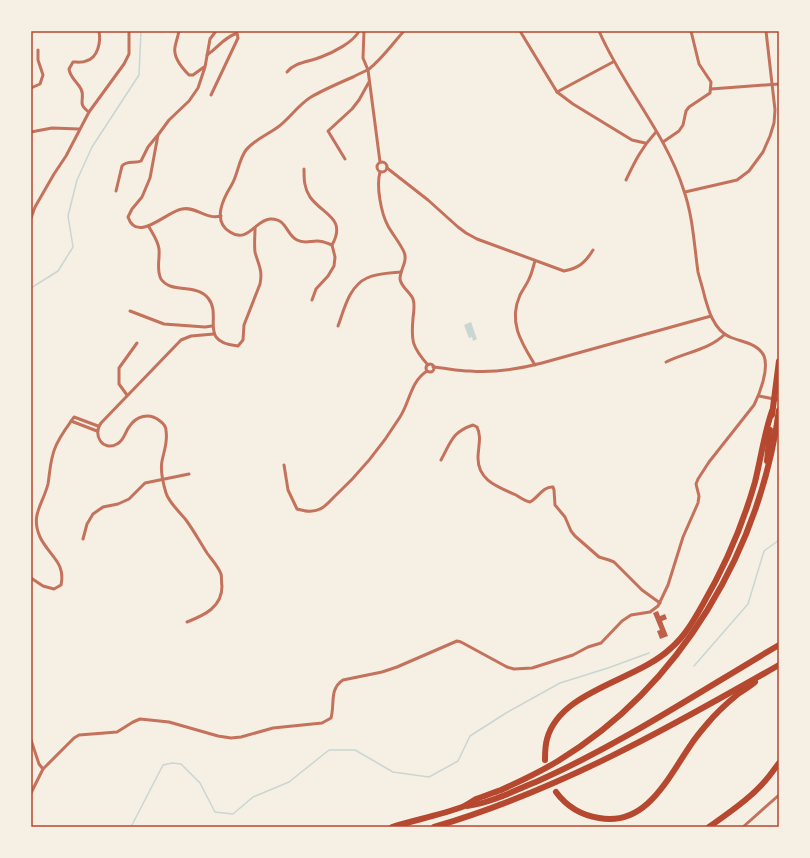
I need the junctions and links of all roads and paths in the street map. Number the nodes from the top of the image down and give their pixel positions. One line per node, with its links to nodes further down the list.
1 (98, 31): 26 (street)
2 (129, 31): 26 (street)
3 (216, 31): 14 (street)
4 (359, 31): 18 (street)
5 (364, 31): 17 (street)
6 (404, 31): 17 (street)
7 (520, 31): 24 (street)
8 (606, 31): 12 (street)
9 (691, 31): 23 (street)
10 (766, 31): 21 (street)
11 (179, 32): 16 (street)
12 (600, 32): 15 (street)
13 (38, 50): 22 (street)
14 (207, 55): 16 (street); 25 (street)
15 (613, 62): 24 (street); 29 (street)
16 (205, 67): 30 (street)
17 (368, 70): 19 (street); 43 (street)
18 (287, 72)
19 (369, 82): 35 (street); 36 (street)
20 (779, 84): 21 (street)
21 (772, 85): 23 (street); 42 (street)
22 (31, 88)
23 (711, 89): 31 (street)
24 (557, 92): 32 (street)
25 (211, 95)
26 (89, 112): 27 (street)
27 (79, 129): 28 (street); 44 (street)
28 (31, 132)
29 (656, 132): 31 (street); 32 (street)
30 (158, 135): 33 (street); 34 (street)
31 (663, 142): 42 (street)
32 (645, 143): 40 (street)
33 (148, 147): 34 (street); 41 (street)
34 (155, 148): 45 (street)
35 (345, 159)
36 (380, 162): 37 (street); 39 (street)
37 (387, 168): 39 (street); 49 (street)
38 (304, 169): 47 (street)
39 (380, 172): 50 (street)
40 (626, 180)
41 (116, 191)
42 (685, 192): 53 (street)
43 (221, 216): 45 (street); 46 (street)
44 (31, 218)
45 (149, 227): 54 (street)
46 (255, 228): 47 (street); 56 (street)
47 (332, 246): 51 (street)
48 (593, 250): 49 (street)
49 (535, 261): 62 (street)
50 (401, 272): 55 (street); 61 (street)
51 (312, 300)
52 (130, 311): 54 (street)
53 (711, 316): 57 (street); 62 (street)
54 (212, 326): 56 (street)
55 (338, 326)
56 (214, 334): 65 (street)
57 (725, 334): 60 (street); 66 (street)
58 (137, 343): 65 (street)
59 (779, 361): 69 (highway)
60 (666, 362)
61 (428, 365): 63 (street); 64 (street)
62 (535, 365): 63 (street)
63 (433, 366): 64 (street)
64 (427, 371): 74 (street)
65 (127, 395): 71 (street)
66 (758, 396): 67 (street); 80 (street)
67 (779, 400)
68 (779, 410): 75 (highway)
69 (772, 411): 75 (highway); 86 (highway)
70 (71, 421): 71 (street); 72 (street); 79 (street)
71 (98, 426): 72 (street)
72 (97, 431): 77 (street)
73 (441, 460): 80 (street)
74 (284, 465)
75 (767, 467): 94 (highway)
76 (190, 474): 77 (street)
77 (163, 479): 78 (street); 81 (street)
78 (83, 539)
79 (31, 578)
80 (660, 603): 88 (street)
81 (187, 622)
82 (779, 645): 94 (highway)
83 (779, 665): 84 (highway)
84 (759, 676): 91 (highway); 96 (highway)
85 (31, 740): 88 (street)
86 (545, 760)
87 (779, 762): 90 (highway)
88 (44, 769): 92 (street)
89 (779, 769): 90 (highway)
90 (769, 776): 97 (highway)
91 (556, 792)
92 (31, 793)
93 (779, 795): 98 (street)
94 (463, 806): 95 (highway)
95 (392, 827)
96 (434, 827)
97 (709, 827)
98 (743, 827)

